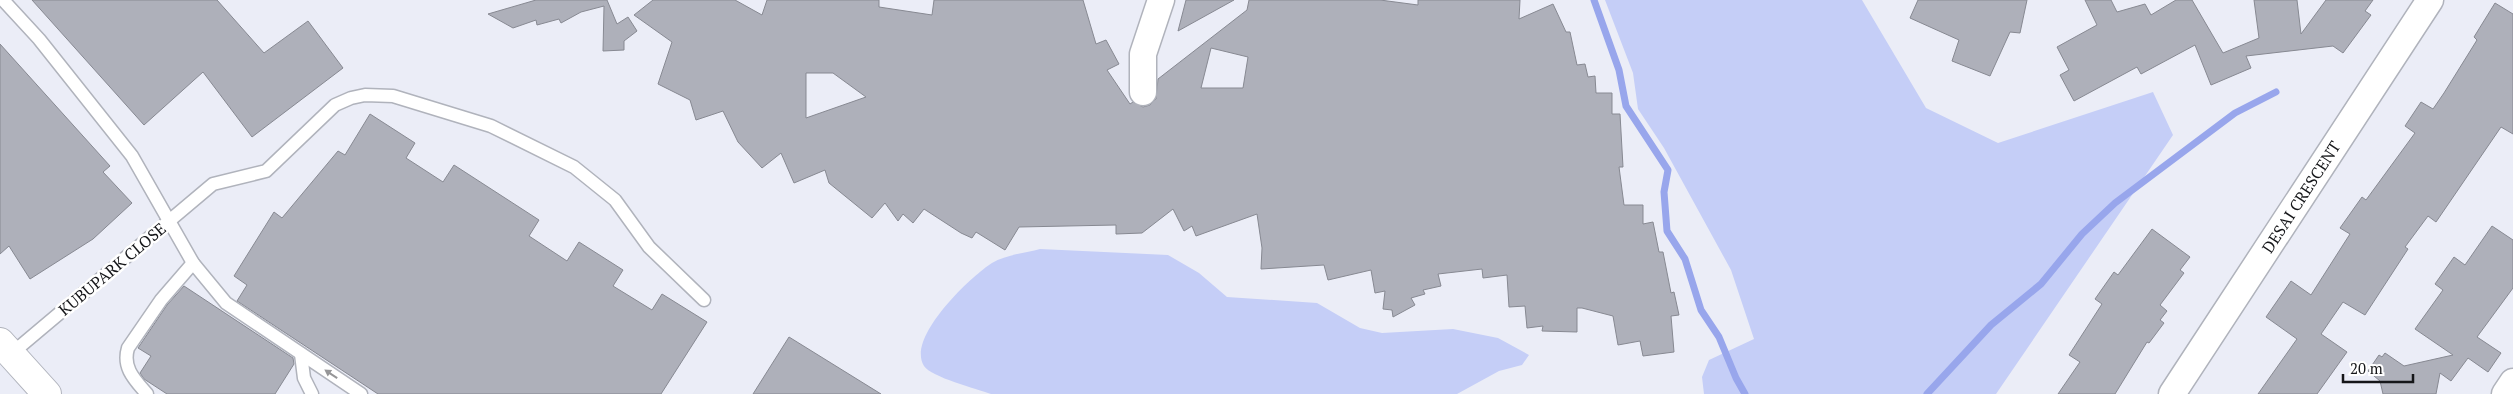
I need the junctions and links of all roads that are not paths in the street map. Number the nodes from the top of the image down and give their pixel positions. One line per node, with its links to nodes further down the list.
1 (3, 0): 5 (lane)
2 (1162, 0): 4 (street)
3 (2430, 0): 15 (street, DESAI CRESCENT)
4 (1143, 92)
5 (168, 222): 6 (lane); 7 (lane, KUBUPARK CLOSE); 8 (lane, KUBUPARK CLOSE)
6 (192, 263): 9 (lane); 12 (lane)
7 (704, 300)
8 (6, 348): 11 (street)
9 (301, 354): 13 (lane); 14 (lane, one-way to 9)
10 (2513, 382): 16 (street)
11 (47, 394)
12 (147, 394)
13 (312, 394)
14 (361, 394)
15 (2172, 394)
16 (2505, 394)

